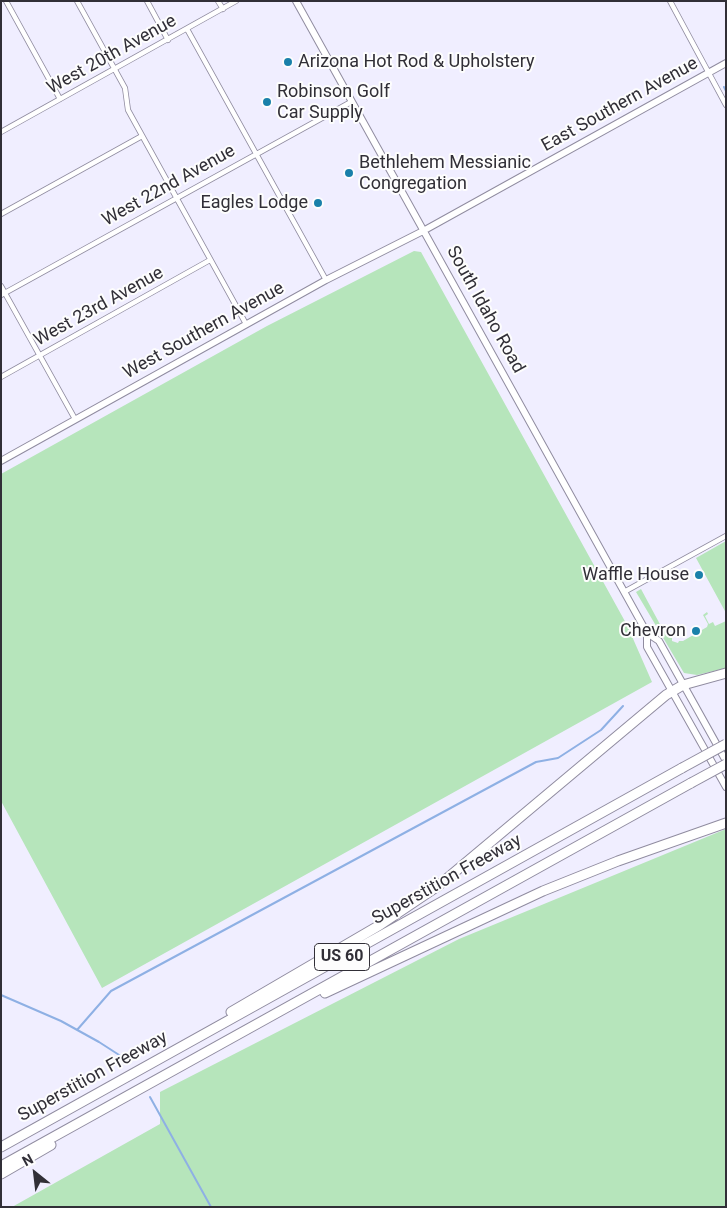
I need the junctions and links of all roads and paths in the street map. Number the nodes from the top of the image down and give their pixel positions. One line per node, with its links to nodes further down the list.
1 (6, 1): 14 (street)
2 (77, 1): 12 (street)
3 (147, 1): 10 (street)
4 (218, 1): 8 (street)
5 (236, 1): 8 (street, West 20th Avenue)
6 (296, 1): 15 (main road, South Idaho Road)
7 (672, 2): 13 (street)
8 (223, 9): 9 (street, West 20th Avenue)
9 (187, 29): 10 (street, West 20th Avenue); 19 (street)
10 (168, 40): 12 (street, West 20th Avenue)
11 (726, 63): 13 (main road, East Southern Avenue)
12 (115, 69): 14 (street, West 20th Avenue); 18 (street)
13 (708, 73): 16 (street); 22 (main road, East Southern Avenue)
14 (60, 99): 17 (street, West 20th Avenue)
15 (351, 102): 19 (street, West 22nd Avenue); 22 (main road, South Idaho Road)
16 (726, 105)
17 (2, 130)
18 (142, 136): 20 (street); 21 (street)
19 (256, 154): 20 (street, West 22nd Avenue); 24 (street)
20 (176, 198): 23 (street); 26 (street, West 22nd Avenue)
21 (1, 214)
22 (423, 231): 24 (main road, West Southern Avenue); 33 (main road, South Idaho Road)
23 (210, 260): 27 (street); 28 (street, West 23rd Avenue)
24 (326, 280): 27 (main road, West Southern Avenue)
25 (1, 286): 26 (street)
26 (3, 294): 28 (street)
27 (246, 324): 30 (main road, West Southern Avenue)
28 (40, 356): 29 (street, West 23rd Avenue); 30 (street)
29 (1, 377)
30 (75, 419): 31 (main road, West Southern Avenue)
31 (1, 460)
32 (726, 536): 33 (street)
33 (624, 592): 34 (main road, South Idaho Road)
34 (647, 633): 36 (main road, South Idaho Road); 37 (main road, South Idaho Road)
35 (726, 673): 36 (highway)
36 (683, 685): 37 (highway); 39 (main road, South Idaho Road)
37 (672, 691): 40 (main road, South Idaho Road); 43 (highway)
38 (726, 744): 43 (highway, Superstition Freeway / US 60, bridge)
39 (726, 763): 42 (highway, Superstition Freeway / US 60, bridge)
40 (726, 787)
41 (726, 823): 42 (highway)
42 (270, 1018): 44 (highway, Superstition Freeway / US 60)
43 (164, 1056): 45 (highway, Superstition Freeway / US 60)
44 (135, 1092): 46 (highway, Superstition Freeway / US 60); 47 (highway)
45 (1, 1147)
46 (1, 1166)
47 (1, 1174)

